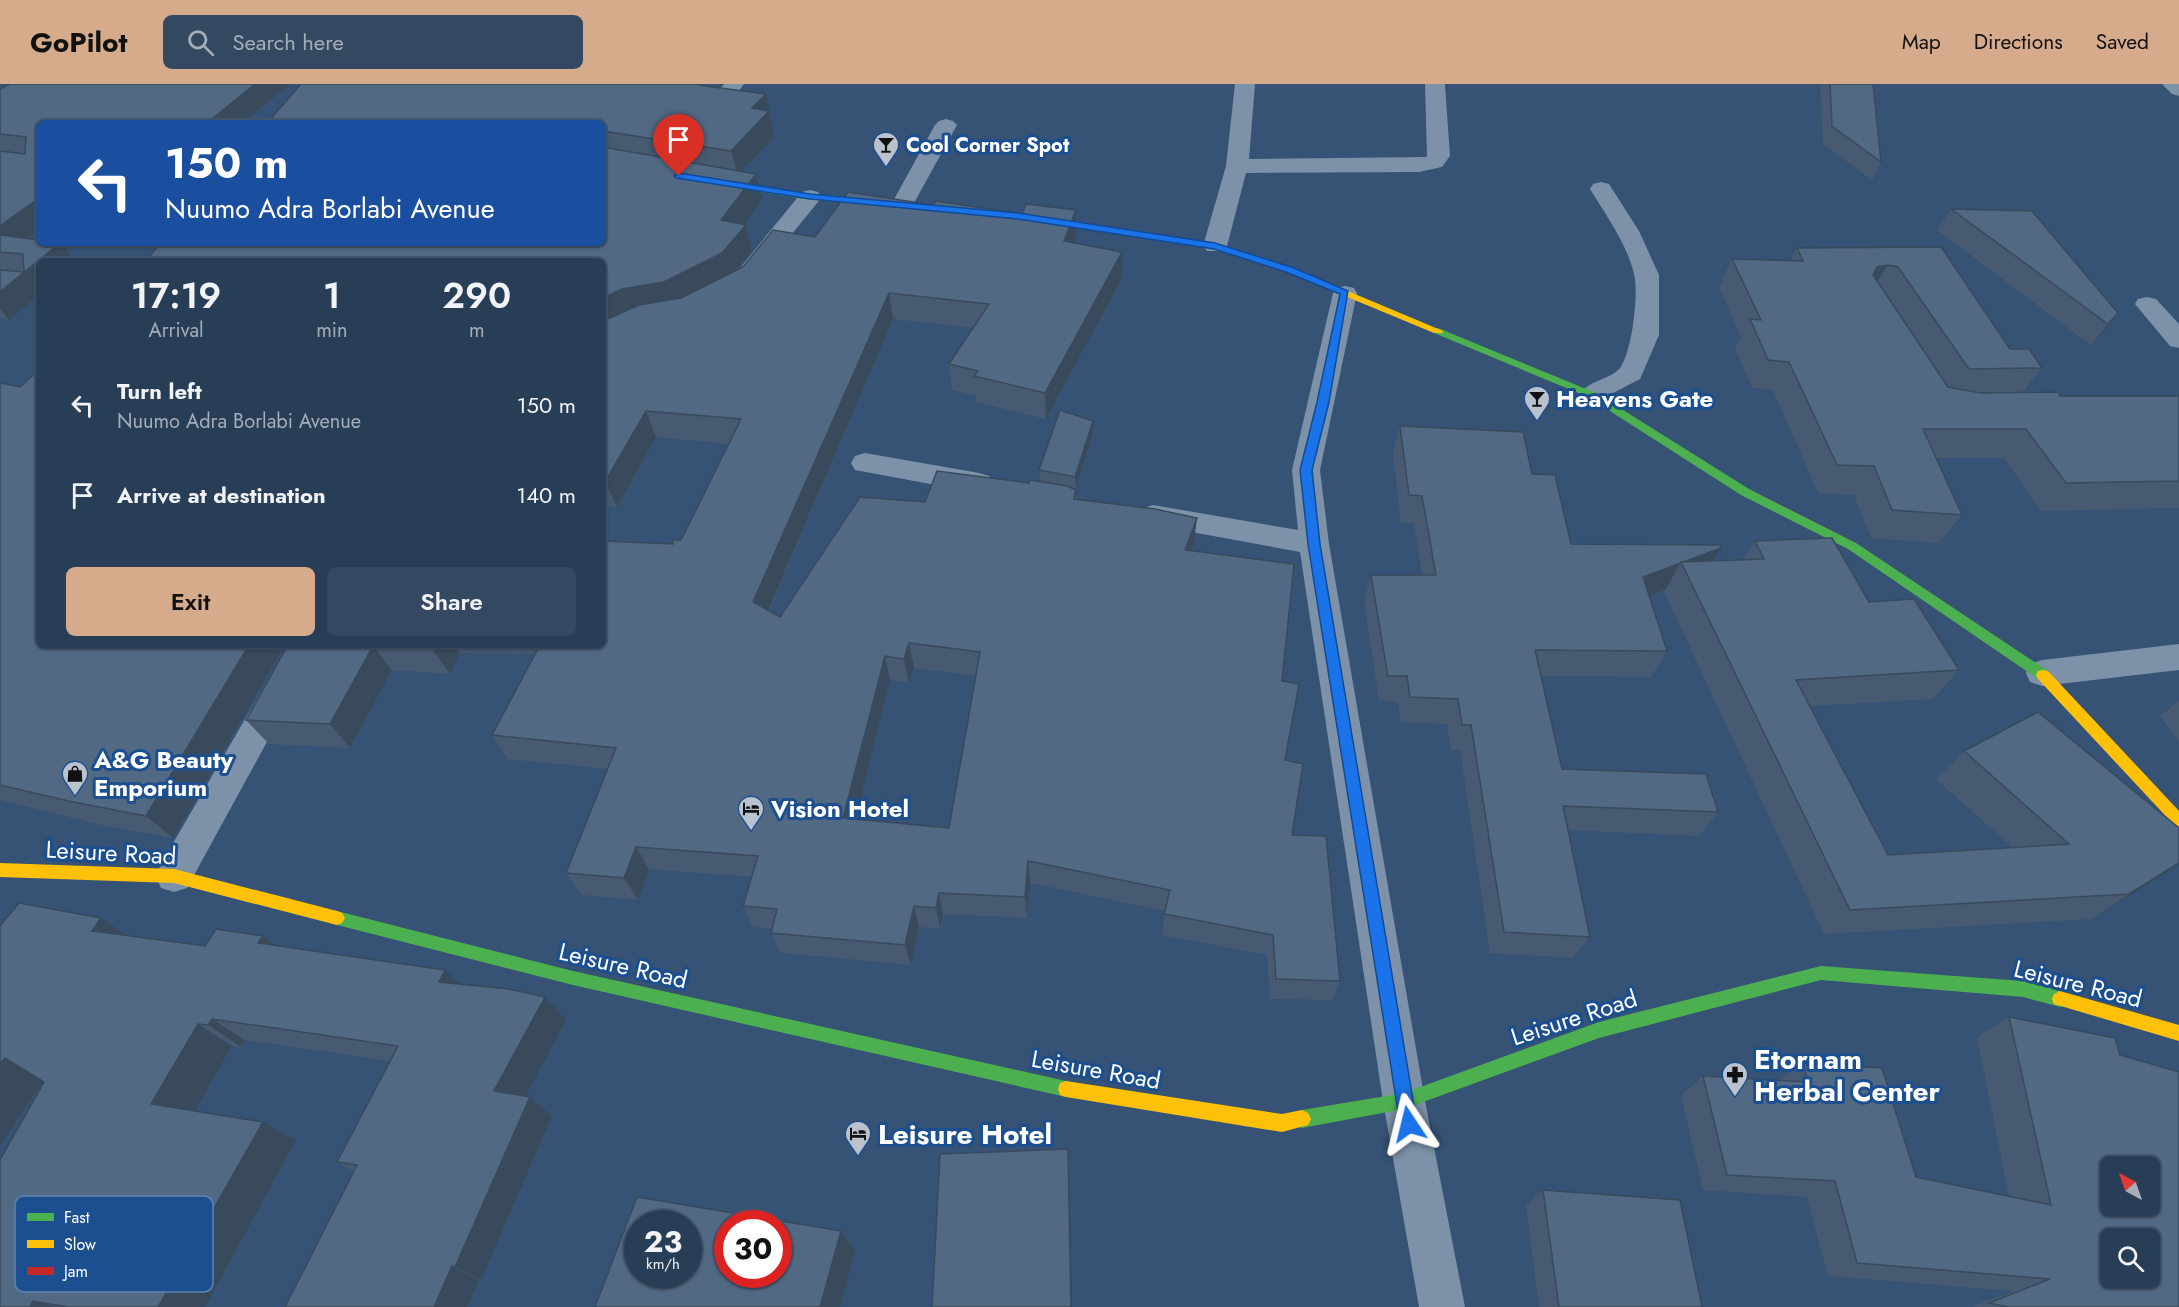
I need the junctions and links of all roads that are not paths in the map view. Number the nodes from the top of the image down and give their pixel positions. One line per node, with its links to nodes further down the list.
1 (734, 84): 6 (street)
2 (1245, 84): 8 (street)
3 (1435, 84): 8 (street)
4 (2172, 84): 5 (street)
5 (2179, 90)
6 (718, 105)
7 (946, 125): 12 (street)
8 (1237, 166): 14 (street)
9 (704, 180): 11 (street)
10 (1601, 189): 19 (street)
11 (810, 196): 12 (street); 15 (street)
12 (908, 204)
13 (1018, 216): 14 (street)
14 (1215, 246): 16 (street)
15 (740, 286)
16 (1345, 293): 19 (street); 23 (street)
17 (2147, 304): 18 (street)
18 (2179, 340)
19 (1592, 395): 26 (street)
20 (865, 463): 21 (street)
21 (1003, 488)
22 (1130, 510): 23 (street)
23 (1314, 544): 31 (street)
24 (302, 648): 29 (street)
25 (2179, 657): 26 (street)
26 (2042, 673): 27 (street)
27 (2179, 821)
28 (0, 870): 29 (street, Leisure Road)
29 (174, 876): 31 (street, Leisure Road)
30 (2179, 1033): 31 (street, Leisure Road)
31 (1404, 1101): 32 (street)
32 (1442, 1307)

